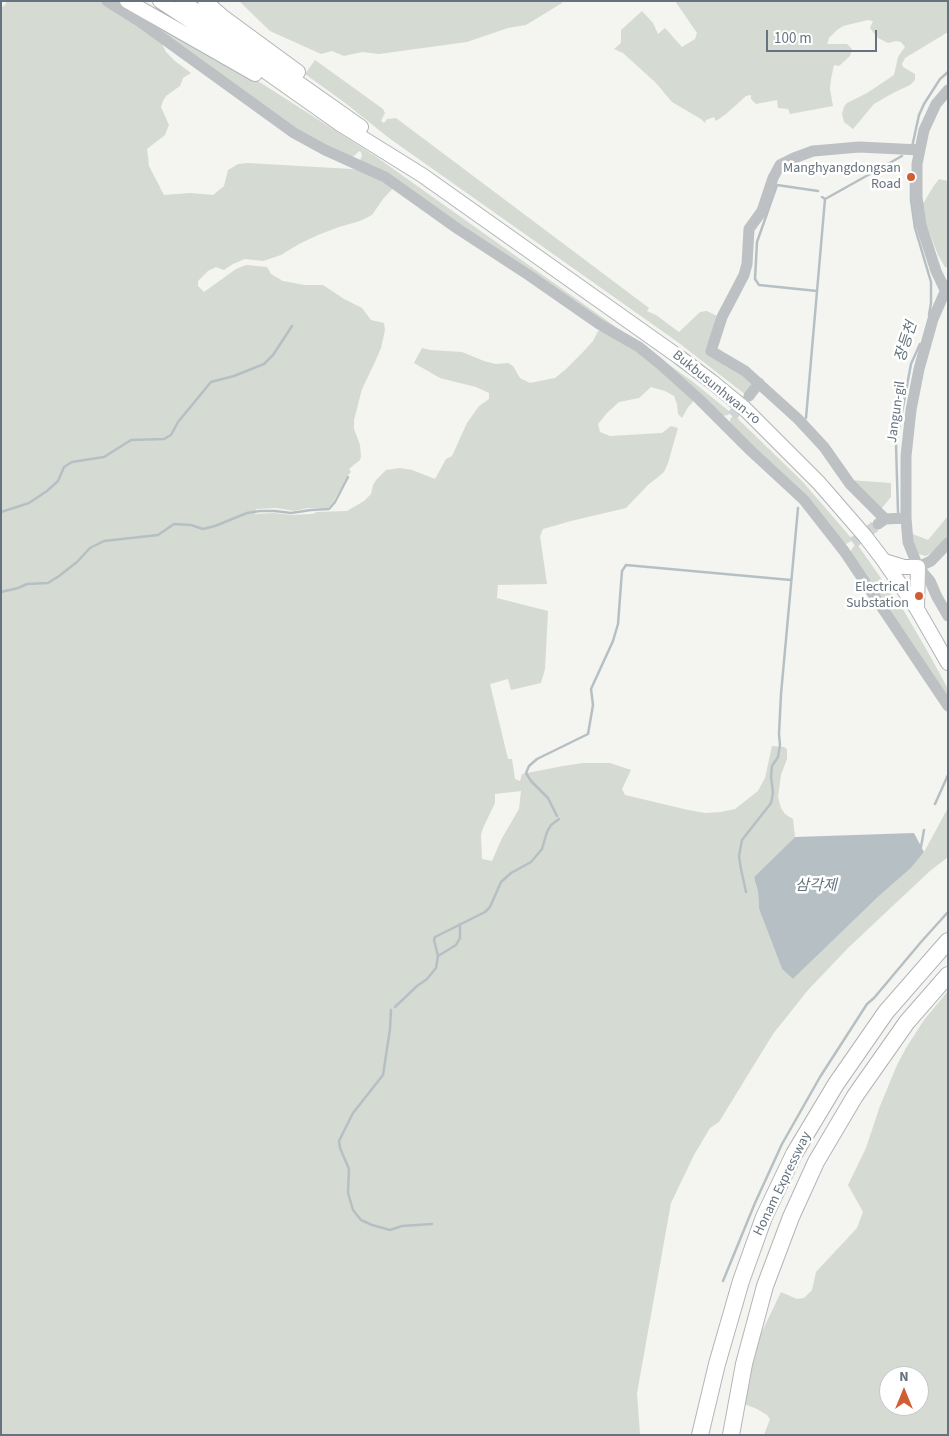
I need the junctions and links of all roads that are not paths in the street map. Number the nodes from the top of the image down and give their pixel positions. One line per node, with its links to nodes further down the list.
1 (107, 1): 15 (street)
2 (127, 1): 7 (main road)
3 (160, 1): 7 (main road)
4 (182, 1): 8 (main road)
5 (205, 1): 8 (main road)
6 (948, 90): 9 (street)
7 (340, 124): 10 (main road)
8 (359, 125): 10 (main road)
9 (914, 150): 11 (street); 12 (street)
10 (422, 175): 18 (main road, Bukbusunhwan-ro)
11 (947, 288): 16 (street, Jangun-gil)
12 (759, 383): 13 (street); 16 (street)
13 (749, 396)
14 (732, 416): 15 (street)
15 (725, 425): 23 (street)
16 (906, 518): 19 (street, Jangun-gil)
17 (948, 543): 19 (street)
18 (884, 561): 19 (main road); 20 (main road, Bukbusunhwan-ro)
19 (918, 567): 20 (main road); 21 (street, Jangun-gil)
20 (917, 609): 22 (main road, Bukbusunhwan-ro)
21 (948, 616)
22 (948, 663)
23 (948, 706)
24 (948, 941): 26 (highway, Honam Expressway)
25 (948, 975): 27 (highway, Honam Expressway)
26 (700, 1435)
27 (731, 1435)

